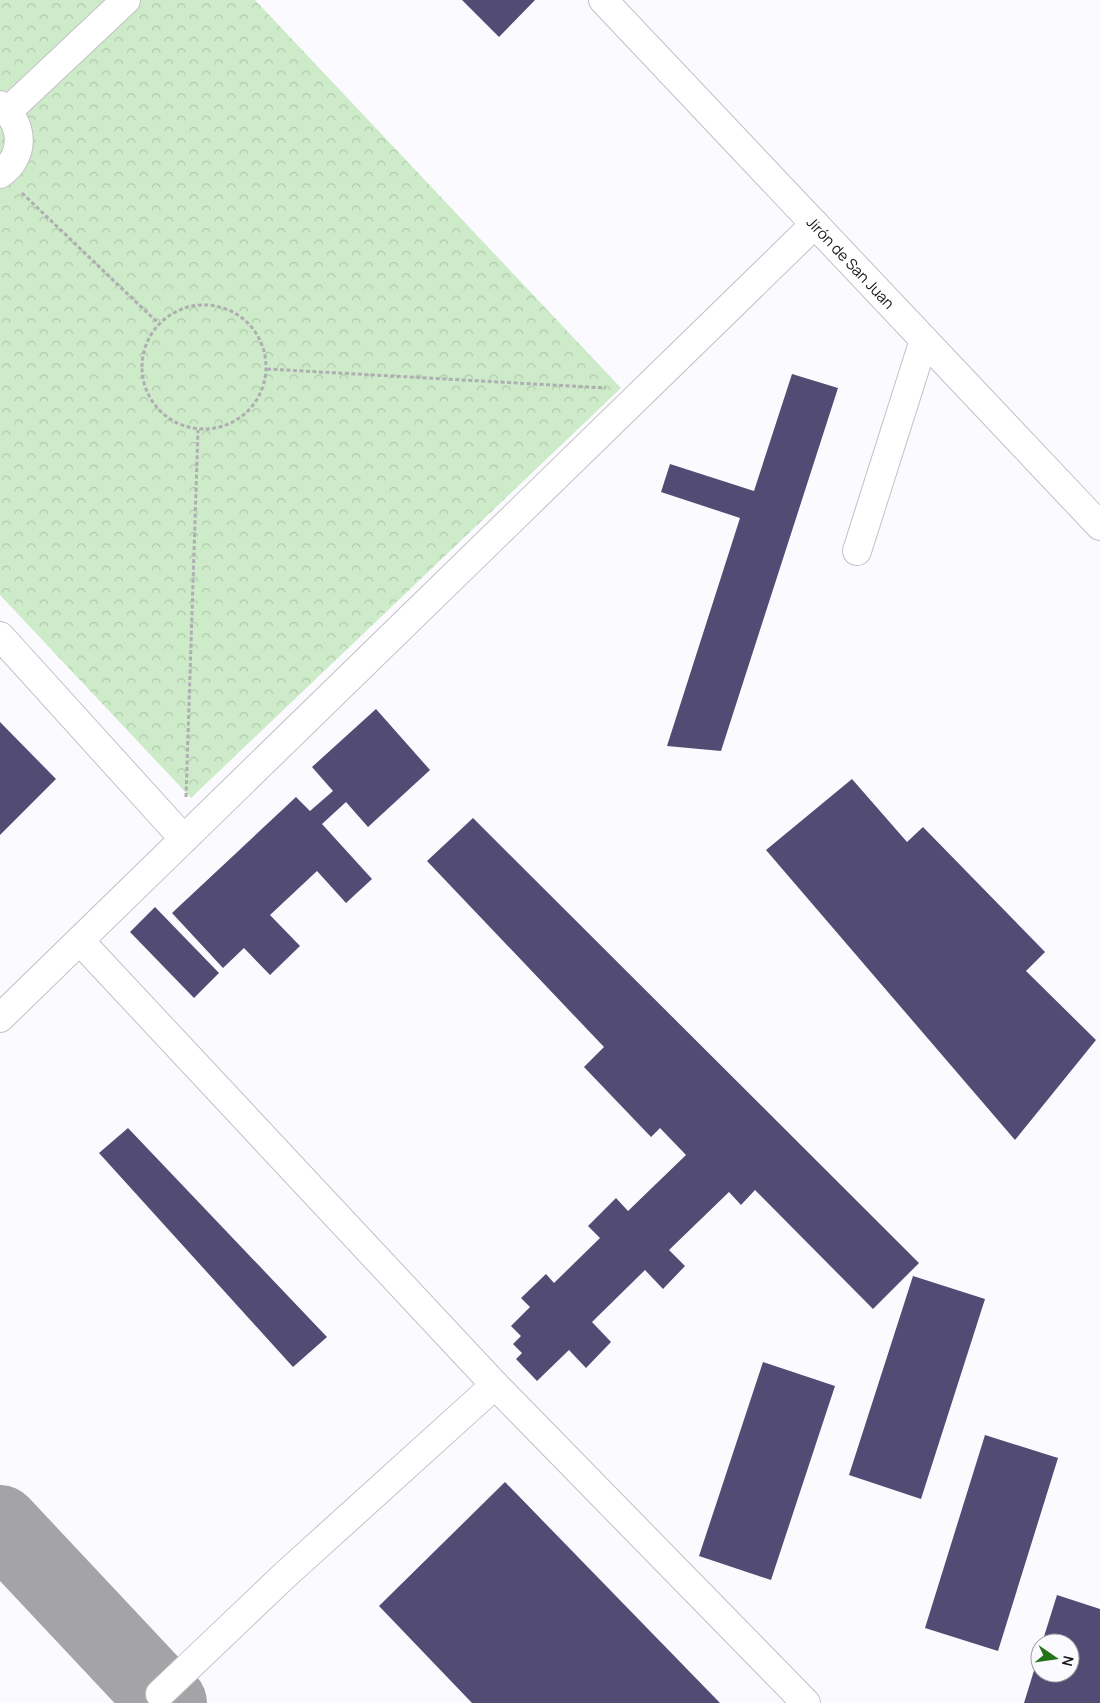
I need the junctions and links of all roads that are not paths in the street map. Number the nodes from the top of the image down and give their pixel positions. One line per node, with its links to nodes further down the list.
1 (126, 0): 3 (street)
2 (602, 0): 5 (street, Jirón de San Juan)
3 (4, 108): 4 (street)
4 (1, 174)
5 (815, 224): 6 (street, Jirón de San Juan); 10 (street)
6 (924, 340): 7 (street, Jirón de San Juan); 8 (street)
7 (1100, 526)
8 (857, 551)
9 (0, 636): 10 (street)
10 (184, 839): 11 (street)
11 (80, 941): 12 (street); 13 (street)
12 (0, 1018)
13 (495, 1385): 14 (street); 15 (street)
14 (160, 1694)
15 (806, 1703)

